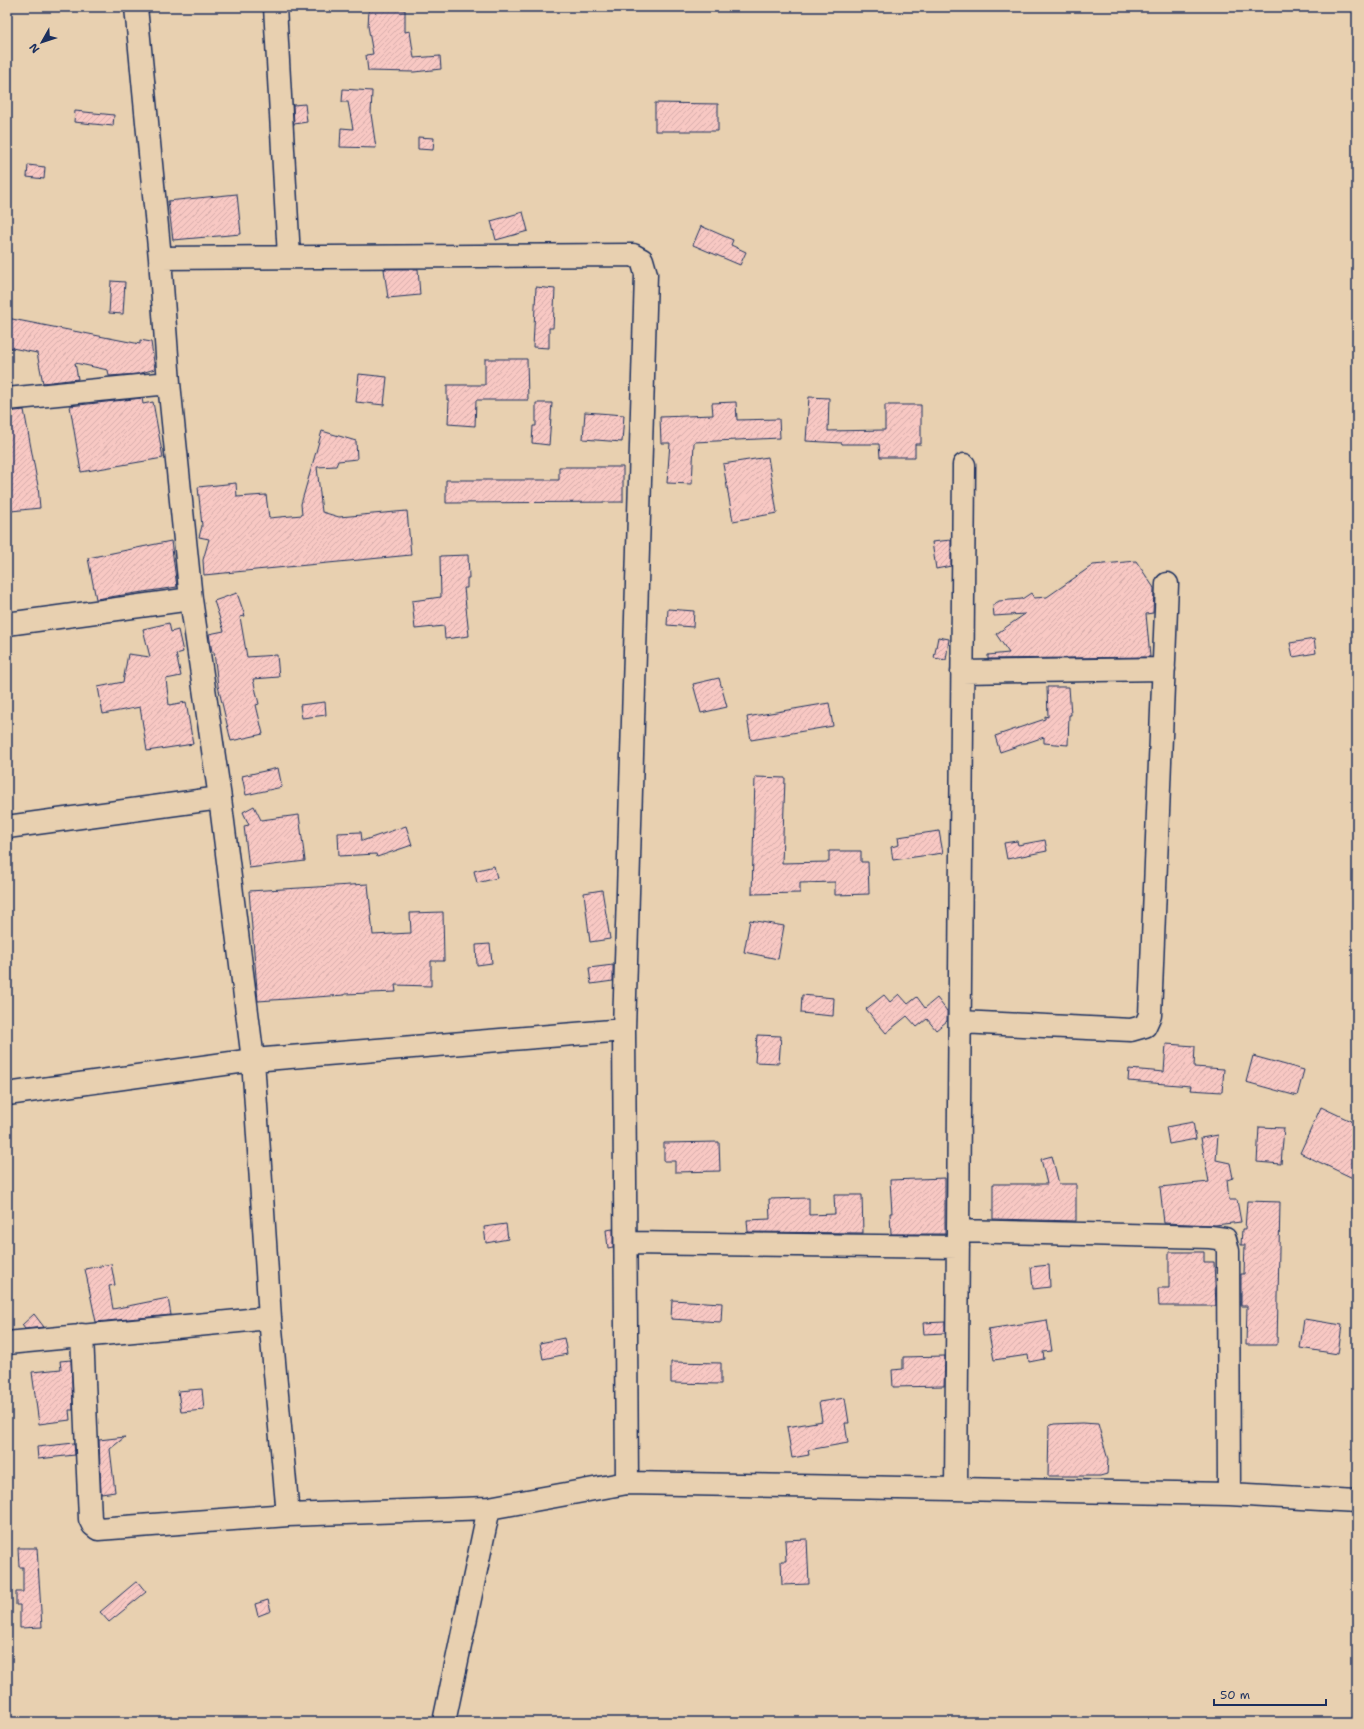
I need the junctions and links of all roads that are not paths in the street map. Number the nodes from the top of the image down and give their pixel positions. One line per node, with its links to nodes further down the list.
1 (136, 7): 4 (street)
2 (275, 7): 3 (street)
3 (289, 257): 4 (street); 16 (street)
4 (160, 258): 5 (street)
5 (168, 383): 6 (street); 9 (street)
6 (7, 399)
7 (964, 465): 12 (street)
8 (1167, 584): 11 (street)
9 (191, 599): 10 (street); 13 (street)
10 (7, 624)
11 (1164, 669): 12 (street); 15 (street)
12 (962, 672): 15 (street)
13 (220, 798): 14 (street); 17 (street)
14 (7, 827)
15 (960, 1022): 19 (street)
16 (624, 1030): 17 (street); 20 (street)
17 (253, 1060): 18 (street); 21 (street)
18 (7, 1094)
19 (958, 1239): 20 (street); 25 (street); 26 (street)
20 (626, 1243): 24 (street)
21 (270, 1318): 22 (street); 29 (street)
22 (82, 1335): 23 (street); 29 (street)
23 (7, 1343)
24 (627, 1483): 25 (street); 28 (street)
25 (956, 1489): 26 (street)
26 (1229, 1494): 27 (street)
27 (1357, 1501)
28 (489, 1508): 29 (street); 30 (street)
29 (288, 1515)
30 (444, 1722)

